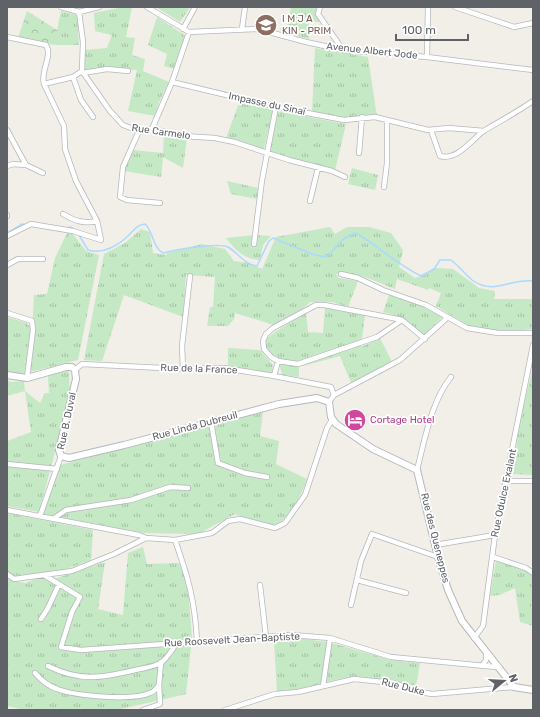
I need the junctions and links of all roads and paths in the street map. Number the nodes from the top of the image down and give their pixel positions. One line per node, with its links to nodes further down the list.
1 (63, 7): 9 (street)
2 (99, 7): 9 (street)
3 (147, 7): 11 (street)
4 (195, 7): 11 (street)
5 (245, 7): 12 (street)
6 (320, 7): 15 (street)
7 (428, 7): 16 (street)
8 (455, 7): 10 (street)
9 (79, 12): 19 (street)
10 (533, 23)
11 (184, 29): 13 (street)
12 (242, 29): 13 (street, Avenue Albert Jode); 15 (street, Avenue Albert Jode)
13 (189, 32): 21 (street)
14 (7, 37): 22 (street)
15 (343, 50): 16 (street, Avenue Albert Jode)
16 (427, 57): 17 (street, Avenue Albert Jode)
17 (533, 70)
18 (128, 71): 19 (street)
19 (82, 72): 20 (street); 31 (street, Rue Carmelo)
20 (73, 77): 22 (street); 25 (street)
21 (172, 82): 24 (street, Impasse du Sinaï); 28 (street)
22 (44, 84): 44 (street)
23 (533, 101): 32 (street)
24 (276, 107): 26 (street, Impasse du Sinaï); 33 (street)
25 (93, 117)
26 (362, 117): 27 (street, Impasse du Sinaï); 34 (street)
27 (387, 121): 30 (street, Impasse du Sinaï); 40 (street)
28 (152, 129): 31 (street, Rue Carmelo); 33 (street, Rue Carmelo)
29 (7, 130): 35 (street)
30 (431, 130): 32 (street, Impasse du Sinaï); 32 (street)
31 (139, 131): 42 (street)
32 (484, 131)
33 (268, 152): 37 (street, Rue Carmelo); 46 (street)
34 (359, 153)
35 (26, 165): 36 (street); 38 (street)
36 (7, 166)
37 (318, 168): 39 (street, Rue Carmelo); 41 (street)
38 (43, 173)
39 (345, 177)
40 (384, 187)
41 (310, 201)
42 (160, 203)
43 (63, 214): 44 (street)
44 (97, 221): 45 (street)
45 (7, 236)
46 (254, 244)
47 (43, 259): 48 (street)
48 (7, 265)
49 (341, 274): 52 (street)
50 (190, 276): 58 (street)
51 (7, 313): 63 (street)
52 (447, 318): 54 (street); 55 (street)
53 (402, 320): 55 (street); 57 (street); 57 (street)
54 (533, 333)
55 (426, 339): 64 (street)
56 (533, 345): 73 (street, Rue Odulce Exalant)
57 (278, 361): 61 (street)
58 (183, 369): 59 (street, Rue de la France); 61 (street, Rue de la France)
59 (75, 370): 63 (street); 68 (street, Rue B. Duval)
60 (7, 375): 63 (street)
61 (274, 376): 64 (street, Rue de la France)
62 (451, 377): 71 (street, Rue des Queneppes)
63 (27, 378)
64 (334, 395): 65 (street)
65 (329, 402): 66 (street); 67 (street, Rue Linda Dubreuil)
66 (332, 420): 71 (street); 81 (street)
67 (211, 422): 68 (street, Rue Linda Dubreuil); 72 (street)
68 (61, 456): 70 (street, Rue B. Duval)
69 (7, 464): 70 (street)
70 (57, 469): 77 (street, Rue B. Duval)
71 (417, 470): 82 (street, Rue des Queneppes)
72 (267, 477)
73 (507, 481): 74 (street); 79 (street, Rue Odulce Exalant)
74 (533, 481)
75 (188, 488): 78 (street)
76 (7, 510): 77 (street)
77 (40, 516): 78 (street)
78 (53, 519): 80 (street)
79 (495, 535): 82 (street); 84 (street, Rue Odulce Exalant)
80 (146, 538): 81 (street); 87 (street)
81 (175, 540): 97 (street)
82 (435, 545): 83 (street, Rue des Queneppes)
83 (438, 557): 88 (street); 96 (street, Rue des Queneppes)
84 (493, 557): 85 (street); 96 (street, Rue Odulce Exalant)
85 (533, 573)
86 (7, 574): 87 (street)
87 (44, 575): 89 (street, Rue Roosevelt Jean-Baptiste)
88 (357, 580): 91 (street); 92 (street)
89 (59, 584): 93 (street); 98 (street, Rue Roosevelt Jean-Baptiste)
90 (260, 586): 94 (street)
91 (406, 593)
92 (351, 605)
93 (41, 619)
94 (266, 637): 95 (street, Rue Roosevelt Jean-Baptiste); 97 (street, Rue Roosevelt Jean-Baptiste)
95 (330, 638): 102 (street, Rue Roosevelt Jean-Baptiste); 106 (street)
96 (474, 638): 99 (street, Rue des Queneppes)
97 (197, 641): 98 (street, Rue Roosevelt Jean-Baptiste)
98 (177, 642): 100 (street)
99 (486, 653): 102 (street); 103 (street, Rue des Queneppes)
100 (161, 662): 101 (street); 105 (street)
101 (48, 666)
102 (482, 666): 103 (street, Rue Roosevelt Jean-Baptiste)
103 (496, 667): 107 (street, Rue des Queneppes)
104 (35, 673): 105 (street)
105 (159, 686): 109 (street)
106 (323, 686): 107 (street, Rue Duke); 110 (street, Rue Duke)
107 (514, 687): 108 (street)
108 (533, 690)
109 (143, 710)
110 (225, 710)

